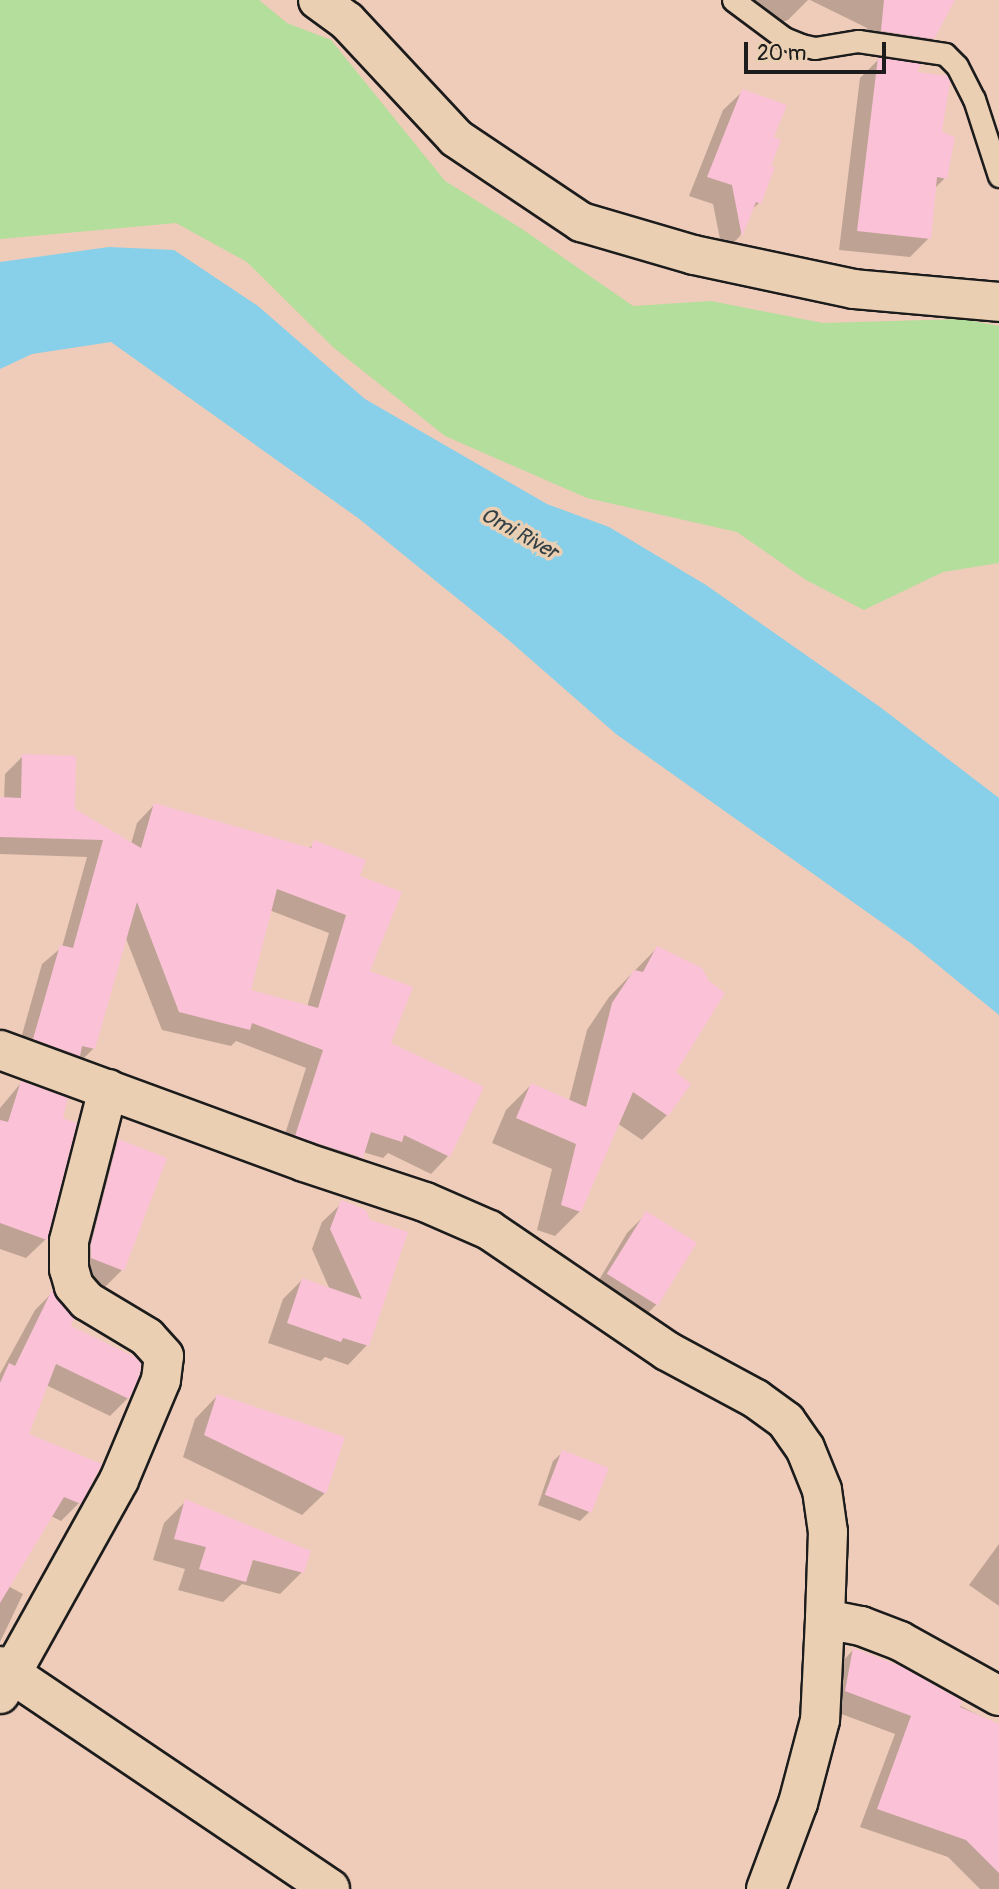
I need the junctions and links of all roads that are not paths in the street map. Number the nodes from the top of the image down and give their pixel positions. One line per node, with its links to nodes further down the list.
1 (318, 0): 4 (street)
2 (733, 0): 3 (lane)
3 (999, 176)
4 (999, 302)
5 (0, 1050): 6 (street)
6 (108, 1089): 7 (street); 8 (street)
7 (825, 1619): 9 (street); 11 (street)
8 (4, 1678): 10 (street)
9 (999, 1696)
10 (330, 1889)
11 (766, 1889)

